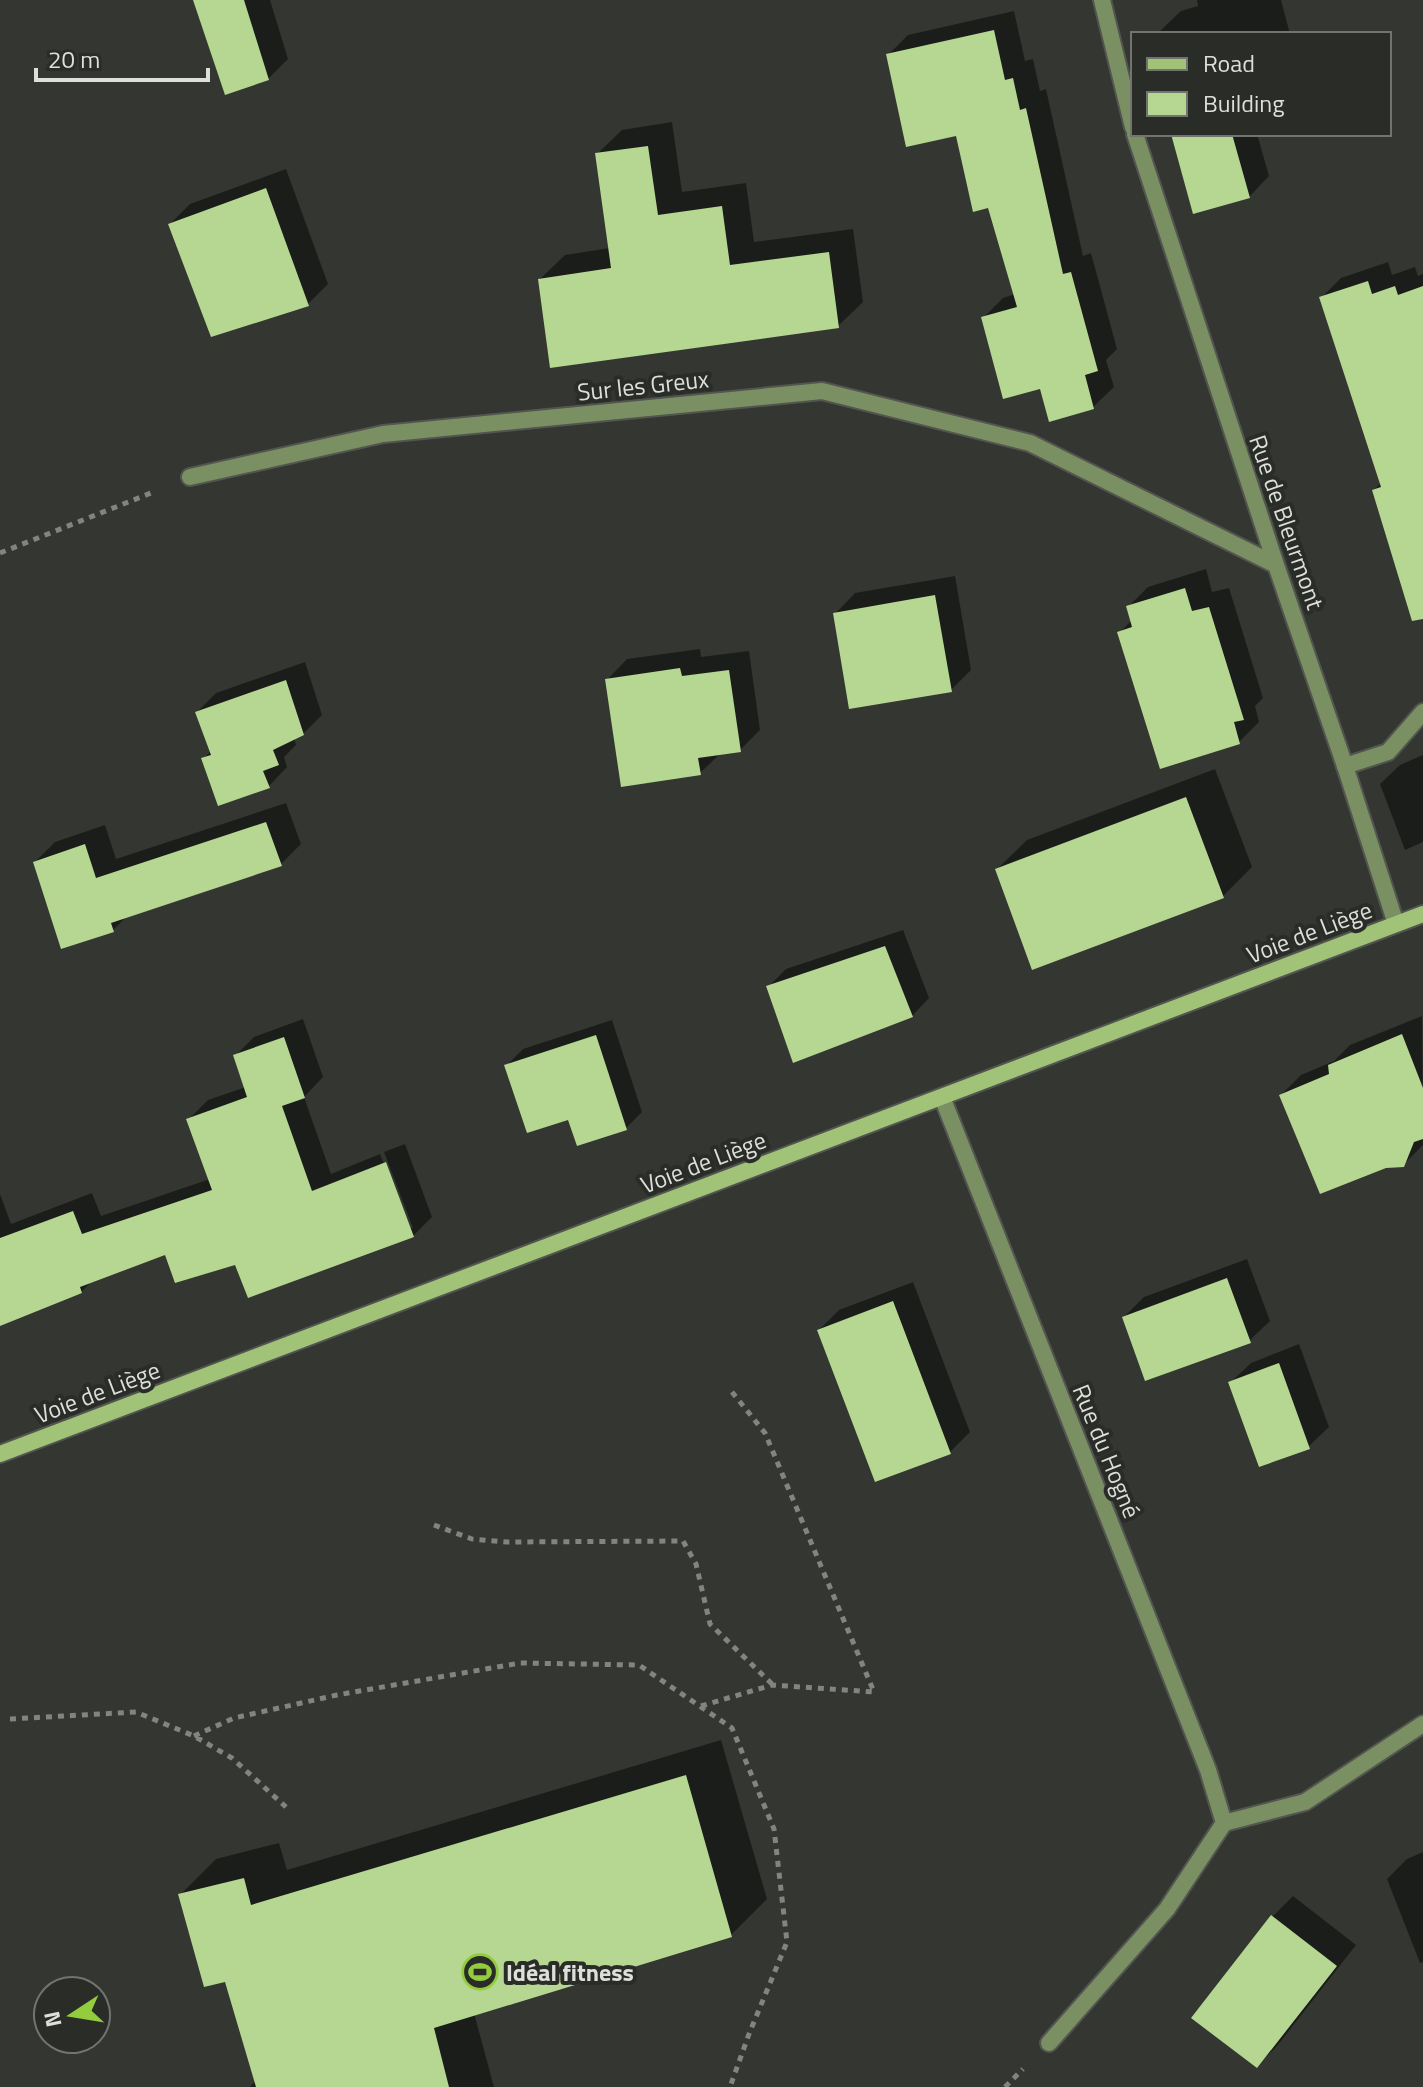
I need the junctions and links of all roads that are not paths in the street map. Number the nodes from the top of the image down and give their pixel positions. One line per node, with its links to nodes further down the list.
1 (1102, 0): 2 (street)
2 (1131, 119)
3 (1136, 136): 5 (street, Rue de Bleurmont)
4 (190, 477): 5 (street, Sur les Greux)
5 (1276, 565): 7 (street, Rue de Bleurmont)
6 (1423, 712): 7 (street)
7 (1345, 766): 9 (street, Rue de Bleurmont)
8 (1423, 914): 9 (street, Voie de Liège)
9 (1396, 924): 10 (street, Voie de Liège)
10 (942, 1097): 11 (street, Voie de Liège); 13 (street, Rue du Hogné)
11 (0, 1454)
12 (1423, 1724): 13 (street)
13 (1224, 1823): 14 (street)
14 (1049, 2043)

